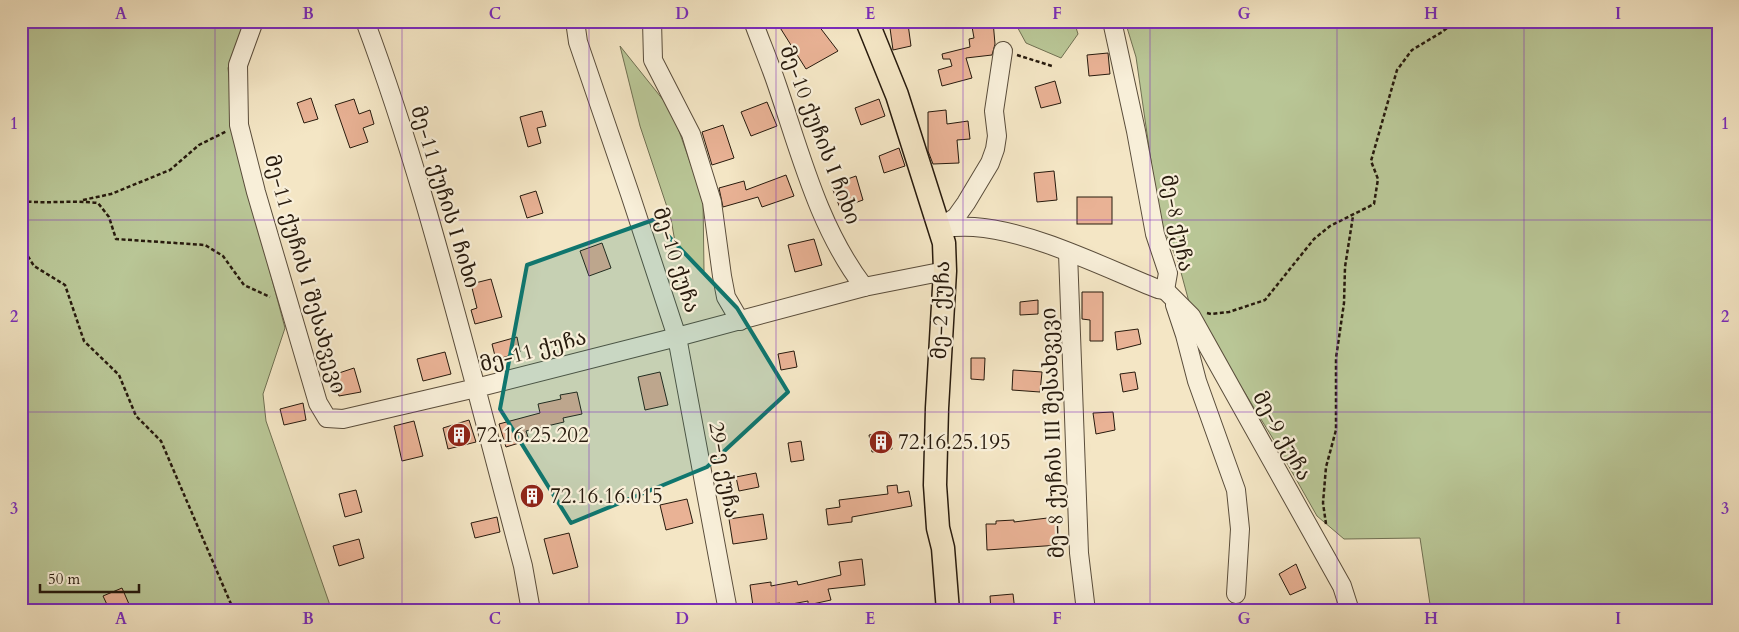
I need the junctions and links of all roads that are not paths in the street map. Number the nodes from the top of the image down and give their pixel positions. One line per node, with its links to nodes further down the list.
1 (254, 21): 16 (street, მე-11 ქუჩის I შესახვევი)
2 (365, 21): 16 (street, მე-11 ქუჩის I ჩიხი)
3 (575, 21): 15 (street, მე-10 ქუჩა)
4 (652, 21): 14 (street)
5 (753, 21): 12 (street, მე-10 ქუჩის I ჩიხი)
6 (867, 21): 9 (main road, მე-2 ქუჩა)
7 (1112, 21): 13 (street, მე-8 ქუჩა)
8 (1003, 51): 9 (street)
9 (940, 228): 10 (street, მე-8 ქუჩა); 11 (main road, მე-2 ქუჩა)
10 (1068, 253): 13 (street, მე-8 ქუჩა); 21 (street, მე-8 ქუჩის III შესახვევი)
11 (944, 271): 12 (street, მე-10 ქუჩა); 20 (main road, მე-2 ქუჩა)
12 (864, 287): 14 (street, მე-10 ქუჩა)
13 (1172, 297): 17 (street); 22 (street, მე-9 ქუჩა)
14 (740, 321): 15 (street, მე-10 ქუჩა)
15 (677, 337): 16 (street, მე-11 ქუჩა); 19 (street, 29-ე ქუჩა)
16 (476, 388): 18 (street, მე-11 ქუჩა)
17 (1236, 594)
18 (531, 611)
19 (728, 611)
20 (948, 611)
21 (1086, 611)
22 (1350, 611)

